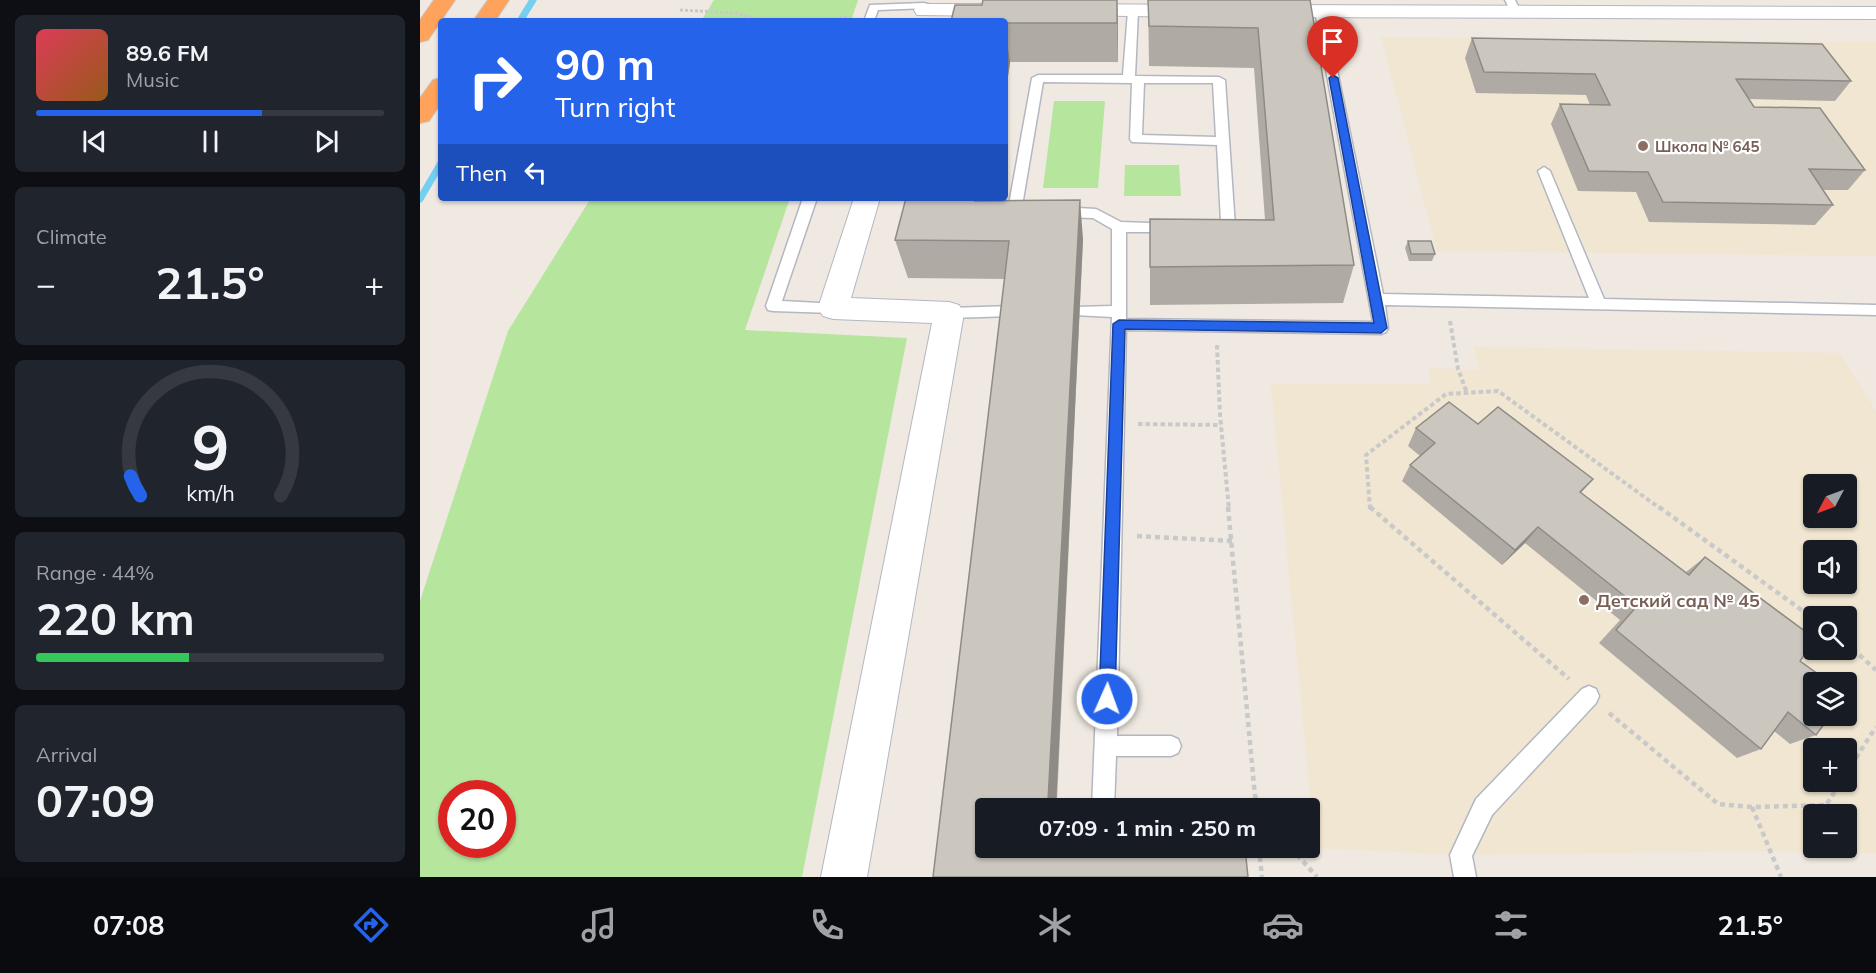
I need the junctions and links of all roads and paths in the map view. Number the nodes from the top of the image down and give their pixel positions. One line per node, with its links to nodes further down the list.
1 (446, 0): 17 (highway)
2 (499, 0): 14 (highway)
3 (1366, 6): 4 (street); 12 (street)
4 (1513, 6): 13 (street)
5 (924, 9): 7 (street); 16 (lane)
6 (680, 10): 15 (path)
7 (1017, 10)
8 (1052, 10): 9 (street)
9 (1133, 11): 10 (street); 18 (lane)
10 (1215, 11)
11 (1250, 11): 12 (street)
12 (1320, 11): 28 (lane)
13 (1876, 13)
14 (486, 18)
15 (754, 18)
16 (870, 18)
17 (420, 35)
18 (1134, 79): 21 (lane); 21 (lane); 25 (lane)
19 (438, 89): 20 (highway)
20 (420, 116)
21 (1223, 141): 27 (lane)
22 (1545, 171): 30 (lane)
23 (809, 201): 31 (lane)
24 (866, 201): 31 (street)
25 (1119, 227): 26 (lane); 36 (lane)
26 (1185, 227)
27 (1206, 227)
28 (1377, 299): 29 (lane); 38 (lane)
29 (1447, 303): 30 (lane); 39 (path)
30 (1599, 305): 32 (lane)
31 (833, 308): 35 (street)
32 (1871, 310): 37 (lane)
33 (1013, 311): 35 (lane)
34 (1080, 311): 36 (lane)
35 (949, 313): 58 (street)
36 (1119, 318): 38 (lane); 40 (lane)
37 (1876, 325)
38 (1215, 327): 41 (path)
39 (1467, 393): 44 (path); 47 (path)
40 (1115, 423): 41 (path); 42 (lane)
41 (1221, 425): 43 (path)
42 (1112, 535): 43 (path); 49 (lane)
43 (1232, 541): 53 (path)
44 (1803, 611)
45 (1857, 653): 46 (path)
46 (1876, 670)
47 (1589, 696): 55 (path); 61 (lane)
48 (1876, 727): 51 (path)
49 (1106, 746): 50 (lane); 54 (lane)
50 (1170, 746)
51 (1857, 756)
52 (1834, 792): 55 (path)
53 (1255, 796)
54 (1103, 798)
55 (1752, 807): 62 (path)
56 (1260, 858): 59 (path)
57 (1300, 858): 60 (path)
58 (844, 877)
59 (1262, 877)
60 (1317, 877)
61 (1465, 877)
62 (1781, 877)

